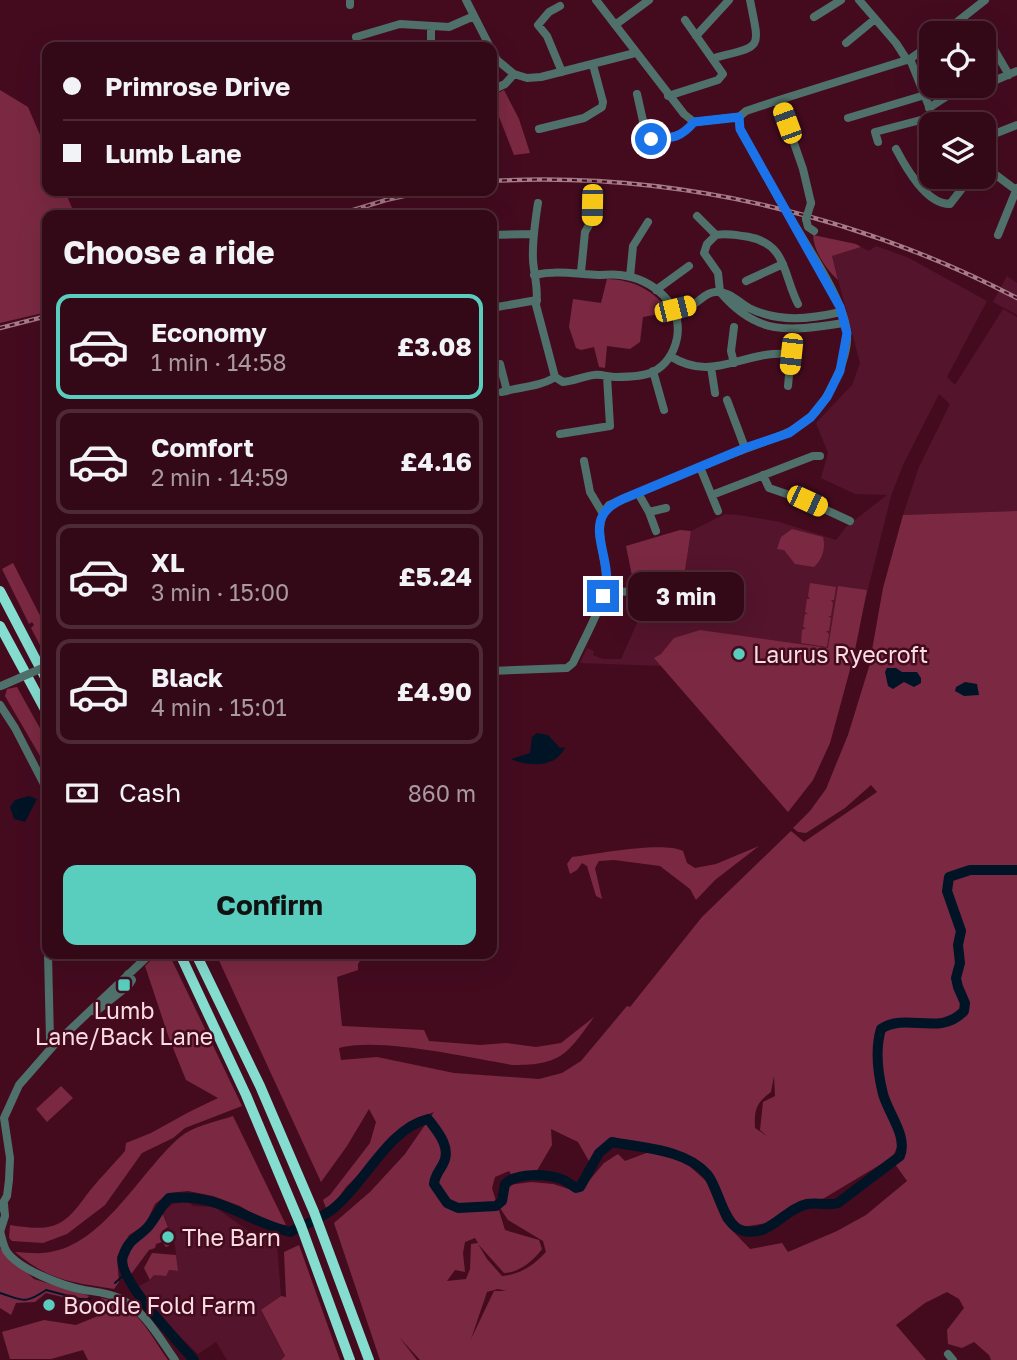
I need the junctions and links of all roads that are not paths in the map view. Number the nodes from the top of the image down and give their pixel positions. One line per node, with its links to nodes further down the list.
1 (466, 0): 11 (street)
2 (596, 0): 17 (street)
3 (649, 0): 17 (street)
4 (729, 0): 18 (street)
5 (750, 0): 26 (street)
6 (841, 0): 12 (street)
7 (859, 0): 13 (street)
8 (985, 0): 9 (street)
9 (972, 3): 15 (street)
10 (559, 6): 30 (street)
11 (474, 16): 16 (street); 21 (street)
12 (814, 18)
13 (875, 19): 22 (street); 27 (street)
14 (685, 20): 18 (street)
15 (955, 21)
16 (431, 26): 19 (street); 20 (street)
17 (615, 26): 25 (street)
18 (696, 36): 26 (street)
19 (358, 42)
20 (431, 42)
21 (488, 42)
22 (846, 43)
23 (996, 49): 31 (street)
24 (919, 52): 27 (street)
25 (635, 53): 29 (street); 37 (street)
26 (714, 58): 37 (street)
27 (908, 59): 34 (street); 40 (street)
28 (497, 60): 32 (street)
29 (593, 65): 30 (street); 48 (street)
30 (562, 72): 32 (street)
31 (1013, 73): 33 (street)
32 (513, 74): 35 (street)
33 (996, 78)
34 (919, 82)
35 (497, 88)
36 (637, 94): 45 (street)
37 (668, 96): 45 (street)
38 (919, 97): 43 (street)
39 (949, 98): 41 (street)
40 (779, 100): 42 (street); 62 (street, bridge)
41 (936, 112)
42 (739, 117): 45 (street); 79 (street, bridge)
43 (848, 118)
44 (919, 120): 49 (street)
45 (694, 122)
46 (872, 123): 49 (street)
47 (1017, 125): 50 (street)
48 (540, 129)
49 (875, 132): 51 (street)
50 (996, 133)
51 (878, 142)
52 (896, 149): 57 (street)
53 (996, 176): 55 (street)
54 (962, 189): 57 (street)
55 (1017, 189): 66 (street)
56 (538, 203): 63 (street)
57 (950, 204): 60 (street)
58 (592, 205): 69 (street)
59 (697, 216): 65 (street)
60 (945, 216)
61 (648, 222): 71 (street)
62 (814, 231)
63 (534, 234): 64 (street); 70 (street)
64 (497, 235)
65 (716, 235): 67 (street); 74 (street)
66 (998, 235)
67 (783, 264): 72 (street); 76 (street)
68 (689, 266): 73 (street)
69 (581, 272): 70 (street); 71 (street)
70 (534, 275): 75 (street)
71 (630, 277): 73 (street)
72 (746, 281)
73 (656, 290): 78 (street)
74 (720, 292): 78 (street); 79 (street); 80 (street)
75 (536, 302): 77 (street); 88 (street)
76 (798, 304)
77 (497, 307)
78 (675, 309): 82 (street)
79 (841, 312): 80 (street)
80 (844, 323): 94 (street)
81 (734, 327): 83 (street)
82 (670, 356): 85 (street); 86 (street)
83 (734, 363): 85 (street); 89 (street)
84 (500, 364): 88 (street)
85 (711, 367): 90 (street)
86 (653, 371): 87 (street); 92 (street)
87 (607, 376): 88 (street); 93 (street)
88 (555, 377)
89 (788, 386)
90 (715, 393)
91 (727, 400): 94 (street)
92 (664, 410)
93 (560, 433)
94 (745, 448): 97 (street)
95 (820, 456): 98 (street)
96 (584, 461): 103 (street)
97 (700, 467): 99 (street); 100 (street)
98 (763, 475): 100 (street); 105 (street)
99 (638, 493): 103 (street); 104 (street)
100 (712, 495): 102 (street)
101 (666, 508): 104 (street)
102 (718, 511)
103 (602, 512): 108 (street)
104 (649, 512): 106 (street)
105 (850, 521)
106 (656, 531)
107 (0, 591): 112 (highway)
108 (606, 591): 109 (street); 113 (street)
109 (634, 592)
110 (0, 626): 115 (highway)
111 (42, 668): 114 (street, bridge)
112 (42, 671)
113 (497, 671)
114 (1, 686)
115 (42, 704)
116 (0, 705): 117 (street)
117 (42, 780)
118 (48, 959): 122 (street)
119 (145, 959): 122 (street)
120 (182, 959): 126 (highway)
121 (198, 959): 127 (highway)
122 (54, 1045): 123 (street)
123 (2, 1206): 124 (street)
124 (0, 1232): 125 (street)
125 (175, 1360)
126 (349, 1360)
127 (369, 1360)

